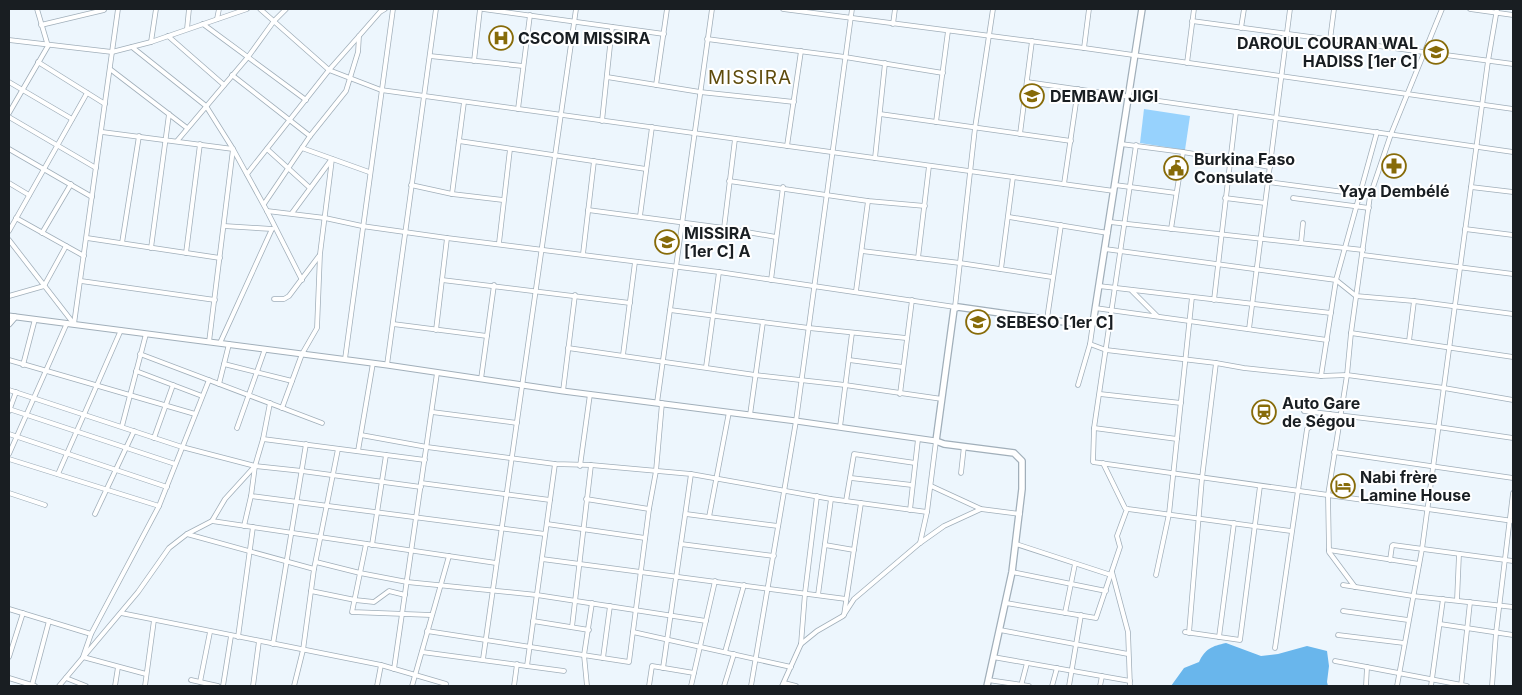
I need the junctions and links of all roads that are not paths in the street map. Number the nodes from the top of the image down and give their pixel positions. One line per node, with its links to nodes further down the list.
1 (37, 9): 40 (street)
2 (105, 9): 40 (street)
3 (118, 9): 59 (street)
4 (156, 9): 54 (street)
5 (189, 9): 43 (street)
6 (219, 9): 33 (street)
7 (247, 9): 33 (street)
8 (260, 9): 35 (street)
9 (286, 9): 35 (street)
10 (385, 9): 48 (street)
11 (393, 9): 85 (street)
12 (436, 9): 61 (street)
13 (481, 9): 31 (street); 65 (street)
14 (576, 9): 36 (street)
15 (668, 9): 45 (street)
16 (712, 9): 50 (street)
17 (783, 9): 29 (street)
18 (852, 9): 34 (street)
19 (895, 9): 39 (street)
20 (994, 9): 49 (street)
21 (1089, 9): 57 (street)
22 (1142, 9): 62 (main road)
23 (1194, 9): 37 (street)
24 (1244, 9): 42 (street)
25 (1290, 9): 46 (street)
26 (1334, 9): 52 (street)
27 (1442, 9): 60 (street)
28 (1470, 9): 30 (street)
29 (806, 11): 34 (street)
30 (1497, 11): 32 (street); 66 (street)
31 (530, 15): 36 (street); 71 (street)
32 (1513, 15)
33 (217, 19): 38 (street)
34 (851, 19): 39 (street); 64 (street)
35 (274, 21): 63 (street); 73 (street)
36 (574, 21): 41 (street); 103 (street)
37 (1192, 21): 42 (street); 68 (street)
38 (203, 24): 43 (street); 63 (street)
39 (893, 24): 44 (street)
40 (41, 25): 55 (street)
41 (612, 26): 45 (street); 76 (street)
42 (1241, 28): 46 (street)
43 (187, 29): 47 (street)
44 (948, 31): 49 (street); 74 (street)
45 (664, 34): 82 (street)
46 (1287, 34): 52 (street); 77 (street)
47 (168, 36): 54 (street); 81 (street)
48 (359, 36): 73 (street); 78 (street)
49 (990, 36): 53 (street); 111 (street)
50 (707, 39): 58 (street); 87 (street)
51 (9, 40): 55 (street)
52 (1330, 40): 60 (street)
53 (1032, 41): 57 (street); 80 (street)
54 (151, 42): 56 (street)
55 (48, 46): 59 (street); 67 (street)
56 (132, 47): 59 (street); 96 (street)
57 (1084, 48): 62 (street)
58 (801, 51): 64 (street); 93 (street)
59 (112, 52): 72 (street)
60 (1424, 52): 66 (street); 88 (street)
61 (430, 56): 65 (street); 89 (street)
62 (1135, 56): 68 (street); 90 (main road)
63 (248, 57): 75 (street); 91 (street)
64 (846, 57): 69 (street); 136 (street)
65 (474, 61): 71 (street)
66 (1488, 61): 70 (street); 95 (street)
67 (38, 62): 84 (street); 86 (street)
68 (1187, 63): 77 (street)
69 (885, 64): 74 (street); 101 (street)
70 (1513, 64)
71 (523, 66): 97 (street)
72 (110, 69): 94 (street); 100 (street)
73 (329, 70): 78 (street); 91 (street)
74 (942, 73): 108 (street)
75 (232, 75): 81 (street); 106 (street)
76 (607, 77): 82 (street); 107 (street)
77 (1281, 77): 88 (street); 104 (street)
78 (351, 78): 85 (street); 118 (street)
79 (9, 82): 84 (street)
80 (1027, 82): 83 (street); 115 (street)
81 (224, 85): 96 (street)
82 (656, 85): 87 (street)
83 (1078, 89): 90 (street); 123 (street)
84 (22, 90): 102 (street); 105 (street)
85 (381, 90): 89 (street); 150 (street)
86 (87, 92): 94 (street); 105 (street)
87 (700, 92): 93 (street); 114 (street)
88 (1408, 95): 95 (street); 116 (street)
89 (424, 96): 92 (street); 158 (street)
90 (1128, 98): 99 (street); 125 (main road)
91 (306, 100): 106 (street)
92 (464, 102): 97 (street); 122 (street)
93 (794, 102): 128 (street)
94 (105, 104): 112 (street)
95 (1482, 105): 98 (street); 129 (street)
96 (206, 106): 109 (street); 132 (street)
97 (518, 109): 103 (street)
98 (1513, 109)
99 (1236, 112): 104 (street); 142 (street)
100 (169, 114): 109 (street); 119 (street)
101 (880, 114): 108 (street); 139 (street)
102 (9, 115): 126 (street)
103 (561, 115): 107 (street); 138 (street)
104 (1276, 118): 113 (street); 146 (street)
105 (72, 119): 126 (street)
106 (290, 120): 118 (street); 133 (street)
107 (602, 121): 110 (street)
108 (936, 122): 111 (street)
109 (187, 128): 121 (street)
110 (652, 128): 114 (street); 148 (street)
111 (975, 128): 115 (street); 149 (street)
112 (102, 132): 117 (street); 144 (street)
113 (1376, 132): 116 (street); 167 (street)
114 (694, 133): 120 (street); 187 (street)
115 (1020, 134): 123 (street)
116 (1392, 134): 129 (street); 179 (street)
117 (139, 136): 119 (street); 209 (street)
118 (310, 136): 130 (street)
119 (165, 139): 121 (street); 213 (street)
120 (735, 139): 128 (street); 153 (street)
121 (177, 141): 124 (street)
122 (458, 141): 134 (street); 166 (street)
123 (1071, 141): 157 (street)
124 (200, 144): 132 (street); 220 (street)
125 (1121, 144): 127 (street); 163 (main road)
126 (57, 145): 144 (street); 147 (street)
127 (1136, 145): 137 (street); 159 (street)
128 (787, 146): 136 (street)
129 (1476, 146): 135 (street); 160 (street)
130 (302, 148): 140 (street); 145 (street)
131 (9, 149): 147 (street)
132 (234, 149): 151 (street); 192 (street)
133 (267, 149): 145 (street); 151 (street)
134 (510, 149): 138 (street); 173 (street)
135 (1513, 150)
136 (832, 152): 139 (street); 169 (street)
137 (1183, 152): 142 (street); 165 (street)
138 (555, 156): 141 (street); 215 (street)
139 (875, 158): 143 (street)
140 (332, 159): 150 (street); 161 (street); 186 (street)
141 (594, 161): 148 (street); 180 (street)
142 (1230, 161): 146 (street); 171 (street)
143 (929, 166): 149 (street); 177 (street)
144 (96, 168): 170 (street)
145 (289, 168): 161 (street); 176 (street)
146 (1270, 168): 154 (street)
147 (44, 169): 156 (street); 168 (street)
148 (646, 169): 183 (street)
149 (970, 171): 152 (street); 227 (street)
150 (370, 172): 193 (street)
151 (247, 174): 176 (street)
152 (1013, 177): 157 (street); 184 (street)
153 (729, 181): 162 (street); 194 (street)
154 (1268, 182): 167 (street); 175 (street)
155 (9, 183): 168 (street)
156 (71, 184): 170 (street); 200 (street)
157 (1064, 184): 163 (street)
158 (412, 185): 166 (street); 199 (street)
159 (1130, 187): 163 (street); 165 (street); 189 (street)
160 (1471, 187): 164 (street); 197 (street)
161 (310, 188): 182 (street)
162 (782, 188): 169 (street); 204 (street)
163 (1114, 188): 188 (main road)
164 (1513, 192)
165 (1176, 193): 196 (street)
166 (452, 194): 173 (street)
167 (1359, 194): 178 (street)
168 (29, 195): 185 (street)
169 (827, 195): 174 (street); 242 (street)
170 (92, 197): 205 (street)
171 (1225, 198): 175 (street); 202 (street)
172 (1293, 198): 178 (street)
173 (503, 200): 210 (street)
174 (868, 201): 177 (street); 217 (street)
175 (1265, 203): 207 (street)
176 (264, 204): 181 (street)
177 (925, 206): 225 (street)
178 (1356, 206): 179 (street); 214 (street)
179 (1369, 208): 219 (street)
180 (588, 210): 183 (street); 222 (street)
181 (267, 211): 182 (street); 195 (street)
182 (292, 213): 186 (street)
183 (640, 216): 187 (street)
184 (1009, 217): 191 (street); 231 (street)
185 (16, 218): 198 (street); 200 (street)
186 (325, 218): 193 (street); 221 (street)
187 (682, 222): 194 (street); 229 (street)
188 (1110, 222): 189 (street); 201 (main road)
189 (1126, 223): 196 (street); 218 (street)
190 (1303, 223): 211 (street)
191 (1061, 225): 201 (street); 235 (street)
192 (224, 226): 195 (street); 224 (street)
193 (362, 226): 199 (street); 303 (street)
194 (724, 228): 204 (street)
195 (274, 229): 236 (street); 292 (street)
196 (1171, 229): 202 (street)
197 (1465, 229): 203 (street); 230 (street)
198 (9, 230)
199 (406, 232): 206 (street); 279 (street)
200 (42, 233): 212 (street)
201 (1108, 233): 216 (main road)
202 (1221, 234): 207 (street); 228 (street)
203 (1513, 235)
204 (776, 237): 238 (street)
205 (87, 238): 209 (street); 223 (street)
206 (447, 238): 210 (street); 237 (street)
207 (1260, 239): 211 (street); 232 (street)
208 (9, 240): 243 (street)
209 (122, 243): 213 (street)
210 (499, 243): 215 (street)
211 (1301, 243): 214 (street)
212 (66, 246): 223 (street); 243 (street)
213 (151, 248): 220 (street)
214 (1345, 248): 219 (street); 239 (street)
215 (542, 249): 222 (street); 246 (street)
216 (1105, 249): 218 (street); 244 (main road)
217 (862, 251): 225 (street); 248 (street)
218 (1121, 252): 228 (street); 245 (street)
219 (1363, 252): 230 (street); 251 (street)
220 (186, 253): 224 (street)
221 (320, 254): 236 (street); 300 (street)
222 (583, 254): 226 (street)
223 (84, 256): 240 (street)
224 (220, 258): 254 (street)
225 (918, 258): 227 (street)
226 (635, 262): 229 (street); 258 (street)
227 (960, 263): 231 (street); 260 (street)
228 (1218, 264): 232 (street); 256 (street)
229 (677, 267): 233 (street); 263 (street)
230 (1460, 267): 234 (street); 261 (street)
231 (1001, 269): 235 (street)
232 (1257, 269): 239 (street); 259 (street)
233 (719, 272): 238 (street); 268 (street)
234 (1513, 274)
235 (1052, 277): 272 (street)
236 (302, 280): 253 (street)
237 (442, 280): 241 (street); 282 (street)
238 (770, 280): 242 (street)
239 (1336, 280): 251 (street); 265 (street)
240 (81, 281): 254 (street); 278 (street)
241 (494, 285): 246 (street); 287 (street)
242 (814, 285): 248 (street); 280 (street)
243 (44, 286): 250 (street); 278 (street)
244 (1099, 286): 245 (street); 262 (main road)
245 (1116, 288): 247 (street); 264 (street)
246 (536, 290): 249 (street); 328 (street)
247 (1131, 290): 252 (street); 269 (street)
248 (856, 291): 255 (street)
249 (576, 295): 258 (street); 296 (street)
250 (9, 296)
251 (1356, 296): 257 (street); 285 (street)
252 (1192, 297): 256 (street); 273 (street)
253 (274, 299)
254 (215, 300): 291 (street)
255 (912, 300): 260 (street); 288 (street)
256 (1214, 300): 259 (street)
257 (1414, 302): 261 (street); 290 (street)
258 (630, 303): 301 (street)
259 (1253, 304): 265 (street); 283 (street)
260 (955, 307): 272 (main road); 343 (main road)
261 (1454, 307): 266 (street); 295 (street)
262 (1095, 308): 264 (street); 276 (main road)
263 (670, 310): 268 (street); 307 (street)
264 (1112, 310): 269 (street); 298 (street)
265 (1331, 313): 289 (street)
266 (1513, 314)
267 (9, 316): 270 (street)
268 (712, 316): 274 (street); 313 (street)
269 (1157, 316): 273 (street)
270 (15, 317): 271 (street); 277 (street)
271 (35, 319): 275 (street); 311 (street)
272 (1047, 319): 276 (main road)
273 (1190, 321): 283 (street); 304 (street)
274 (763, 322): 280 (street); 320 (street)
275 (67, 323): 278 (street); 315 (street)
276 (1093, 323): 294 (street)
277 (9, 324)
278 (74, 324): 281 (street)
279 (393, 324): 282 (street); 312 (street)
280 (809, 328): 284 (street); 324 (street)
281 (121, 330): 286 (street); 331 (street)
282 (436, 330): 287 (street)
283 (1249, 330): 289 (street)
284 (852, 333): 288 (street); 306 (street)
285 (1350, 333): 290 (street); 319 (street)
286 (146, 334): 291 (street); 299 (street)
287 (487, 336): 322 (street)
288 (906, 338): 314 (street)
289 (1327, 340): 321 (street)
290 (1409, 341): 295 (street)
291 (210, 342): 292 (street)
292 (220, 343): 293 (street)
293 (229, 344): 297 (street); 310 (street)
294 (1090, 344): 298 (street); 330 (street)
295 (1449, 347): 302 (street); 332 (street)
296 (568, 348): 301 (street); 334 (street)
297 (265, 349): 300 (street); 317 (street)
298 (1106, 350): 304 (street); 338 (street)
299 (140, 354): 316 (street); 323 (street)
300 (302, 354): 303 (street); 325 (street)
301 (624, 355): 307 (street)
302 (1513, 356)
303 (345, 359): 308 (street)
304 (1186, 359): 309 (street); 347 (street)
305 (9, 360): 311 (street)
306 (849, 360): 314 (street); 329 (street)
307 (663, 362): 313 (street); 346 (street)
308 (373, 363): 312 (street); 371 (street)
309 (1216, 363): 321 (street); 411 (street)
310 (224, 364): 317 (street); 326 (street)
311 (23, 365): 315 (street)
312 (387, 365): 318 (street)
313 (706, 367): 320 (street)
314 (903, 367): 337 (street)
315 (45, 371): 331 (street); 342 (street)
316 (136, 371): 327 (street); 340 (street)
317 (257, 372): 325 (street); 339 (street)
318 (437, 373): 322 (street); 352 (street)
319 (1347, 374): 321 (street); 332 (street); 359 (street)
320 (755, 375): 324 (street); 358 (street)
321 (1321, 376)
322 (481, 379): 328 (street)
323 (209, 380): 326 (street); 341 (street)
324 (802, 380): 329 (street); 360 (street)
325 (292, 381): 349 (street)
326 (219, 384): 339 (street)
327 (173, 385): 341 (street); 348 (street)
328 (522, 385): 334 (street); 362 (street)
329 (845, 385): 337 (street); 366 (street)
330 (1078, 385)
331 (96, 387): 340 (street); 355 (street)
332 (1444, 388): 344 (street); 364 (street)
333 (9, 390): 335 (street)
334 (563, 391): 336 (street)
335 (16, 392): 342 (street); 350 (street)
336 (590, 394): 346 (street); 399 (street)
337 (900, 394): 343 (street)
338 (1100, 394): 347 (street); 367 (street)
339 (249, 395): 345 (street); 365 (street)
340 (130, 396): 348 (street); 363 (street)
341 (202, 396): 356 (street)
342 (33, 398): 354 (street); 355 (street)
343 (942, 399): 378 (main road)
344 (1513, 400)
345 (270, 403): 349 (street); 376 (street)
346 (659, 403): 353 (street); 402 (street)
347 (1181, 403): 377 (street)
348 (165, 406): 356 (street); 373 (street)
349 (282, 408): 361 (street)
350 (9, 410): 354 (street)
351 (1304, 411): 357 (street)
352 (432, 412): 362 (street); 382 (street)
353 (729, 412): 358 (street); 409 (street)
354 (26, 414): 368 (street); 372 (street)
355 (84, 414): 363 (street); 368 (street)
356 (195, 414): 381 (street)
357 (1330, 414): 359 (street); 421 (street)
358 (750, 415): 360 (street)
359 (1341, 415): 364 (street); 386 (street)
360 (796, 421): 366 (street); 420 (street)
361 (322, 423)
362 (516, 423): 390 (street)
363 (122, 426): 369 (street)
364 (1438, 427): 375 (street); 400 (street)
365 (237, 428)
366 (840, 428): 374 (street)
367 (1094, 428): 377 (street); 396 (street)
368 (77, 431): 383 (street); 387 (street)
369 (134, 431): 373 (street); 383 (street)
370 (9, 434): 372 (street)
371 (361, 435): 382 (street); 385 (street)
372 (16, 436): 387 (street); 388 (street)
373 (154, 438): 381 (street)
374 (918, 438): 378 (street); 393 (street)
375 (1513, 438)
376 (263, 439): 379 (street); 398 (street)
377 (1177, 439): 407 (street)
378 (936, 441): 380 (main road); 417 (street)
379 (306, 444): 384 (street); 403 (street)
380 (964, 446): 404 (street); 446 (main road)
381 (182, 447): 394 (street); 398 (street)
382 (427, 447): 390 (street); 392 (street)
383 (126, 448): 394 (street); 401 (street)
384 (338, 449): 385 (street); 408 (street)
385 (358, 451): 389 (street)
386 (1334, 452): 400 (street); 425 (street)
387 (68, 453): 401 (street); 405 (street)
388 (9, 454)
389 (386, 454): 392 (street); 413 (street)
390 (512, 458): 395 (street); 424 (street)
391 (9, 459): 405 (street)
392 (425, 460): 414 (street)
393 (915, 462): 410 (street); 415 (street)
394 (175, 464): 416 (street)
395 (555, 464): 399 (street); 430 (street)
396 (1103, 464): 407 (street); 439 (street)
397 (591, 465): 399 (street); 402 (street); 428 (street)
398 (255, 466): 403 (street); 426 (street); 451 (street)
399 (580, 466)
400 (1433, 466): 412 (street); 440 (street)
401 (115, 469): 416 (street); 419 (street)
402 (656, 470): 406 (street); 437 (street)
403 (302, 471): 408 (street); 432 (street)
404 (961, 473)
405 (58, 474): 419 (street)
406 (690, 474): 409 (street); 445 (street)
407 (1173, 474): 411 (street); 447 (street)
408 (333, 475): 413 (street); 436 (street)
409 (716, 478): 420 (street); 448 (street)
410 (851, 478): 415 (street); 431 (street)
411 (1202, 478): 418 (street); 450 (street)
412 (1513, 478)
413 (382, 482): 414 (street); 442 (street)
414 (421, 485): 424 (street); 449 (street)
415 (912, 485): 441 (street)
416 (167, 486): 435 (street)
417 (930, 486): 438 (street); 443 (street)
418 (1260, 486): 421 (street); 457 (street)
419 (106, 489): 435 (street); 444 (street)
420 (785, 491): 427 (street); 456 (street)
421 (1297, 491): 425 (street); 461 (street)
422 (9, 493): 434 (street)
423 (1513, 493): 452 (street)
424 (506, 494): 430 (street); 459 (street)
425 (1328, 495): 440 (street); 475 (street)
426 (251, 496): 432 (street); 455 (street)
427 (817, 496): 429 (street); 509 (street)
428 (586, 499): 437 (street); 460 (street)
429 (831, 499): 431 (street); 472 (street)
430 (550, 500): 454 (street)
431 (846, 501): 433 (street)
432 (297, 502): 436 (street); 462 (street)
433 (861, 503): 441 (street); 474 (street)
434 (45, 505)
435 (159, 506): 552 (street)
436 (327, 506): 442 (street); 465 (street)
437 (649, 509): 466 (street)
438 (981, 509): 446 (street); 467 (street)
439 (1127, 509): 447 (street); 495 (street)
440 (1426, 509): 452 (street); 473 (street)
441 (910, 510): 443 (street)
442 (378, 512): 449 (street); 471 (street)
443 (927, 512): 467 (street)
444 (95, 514)
445 (686, 514): 448 (street); 469 (street)
446 (1020, 514): 470 (main road)
447 (1169, 514): 450 (street); 496 (street)
448 (709, 517): 456 (street)
449 (416, 518): 459 (street); 477 (street)
450 (1198, 518): 453 (street); 557 (street)
451 (212, 521): 455 (street); 463 (street)
452 (1511, 521): 483 (street)
453 (1234, 523): 457 (street); 557 (street)
454 (547, 524): 460 (street); 464 (street)
455 (244, 526): 458 (street)
456 (778, 526): 480 (street)
457 (1256, 526): 461 (street); 557 (street)
458 (253, 527): 462 (street); 476 (street)
459 (502, 528): 464 (street); 487 (street)
460 (583, 529): 466 (street); 488 (street)
461 (1291, 531): 567 (street)
462 (292, 533): 465 (street); 485 (street)
463 (187, 534): 476 (street); 530 (street)
464 (546, 534): 481 (street)
465 (321, 537): 468 (street); 486 (street)
466 (645, 538): 492 (street)
467 (920, 543): 537 (street)
468 (366, 544): 471 (street); 494 (street)
469 (682, 544): 480 (street); 497 (street)
470 (1016, 544): 489 (street); 493 (main road)
471 (372, 545): 477 (street)
472 (825, 545): 474 (street); 512 (street)
473 (1422, 549): 478 (street); 482 (street); 490 (street)
474 (854, 550): 514 (street)
475 (1329, 550): 482 (street); 504 (street)
476 (249, 551): 485 (street); 556 (street)
477 (411, 551): 479 (street); 498 (street)
478 (1459, 554): 483 (street); 518 (street)
479 (449, 556): 487 (street); 501 (street)
480 (774, 556): 505 (street)
481 (542, 558): 488 (street); 511 (street)
482 (1390, 560): 490 (street)
483 (1506, 560): 484 (street); 524 (street)
484 (1513, 561)
485 (287, 562): 491 (street); 562 (street)
486 (316, 562): 491 (street); 494 (street)
487 (496, 563): 506 (street)
488 (579, 564): 492 (street); 517 (street)
489 (1075, 564): 495 (street); 500 (street)
490 (1419, 564): 513 (street)
491 (314, 569): 507 (street)
492 (641, 572): 497 (street); 527 (street)
493 (1012, 572): 500 (street); 522 (main road)
494 (360, 573): 498 (street); 516 (street)
495 (1112, 574): 508 (street); 572 (street)
496 (1156, 575)
497 (677, 576): 499 (street); 535 (street)
498 (407, 582): 501 (street); 510 (street)
499 (715, 582): 502 (street); 542 (street)
500 (1071, 584): 508 (street); 532 (street)
501 (440, 585): 506 (street); 534 (street)
502 (744, 585): 505 (street); 570 (street)
503 (1343, 585): 504 (street)
504 (1355, 587): 513 (street)
505 (768, 588): 509 (street); 579 (street)
506 (492, 590): 511 (street); 559 (street)
507 (311, 591): 516 (street); 568 (street)
508 (1106, 591): 536 (street)
509 (805, 593): 512 (street); 563 (street)
510 (405, 595): 519 (street); 533 (street)
511 (537, 595): 517 (street); 541 (street)
512 (818, 595): 514 (street)
513 (1413, 596): 515 (street); 539 (street)
514 (846, 599): 537 (street)
515 (1443, 599): 518 (street); 543 (street)
516 (355, 600): 519 (street); 531 (street)
517 (574, 600): 521 (street); 544 (street)
518 (1458, 600): 520 (street)
519 (374, 602): 531 (street)
520 (1470, 602): 524 (street); 545 (street)
521 (592, 603): 523 (street); 546 (street)
522 (1006, 603): 532 (street); 547 (main road)
523 (610, 606): 527 (street); 577 (street)
524 (1499, 606): 525 (street); 551 (street)
525 (1513, 607)
526 (9, 609): 529 (street)
527 (636, 609): 535 (street); 550 (street)
528 (1343, 611): 539 (street)
529 (22, 613): 540 (street); 574 (street)
530 (121, 613): 538 (street); 575 (street)
531 (375, 613): 533 (street)
532 (1065, 613): 536 (street)
533 (402, 614): 534 (street); 590 (street)
534 (431, 615): 548 (street)
535 (671, 615): 542 (street); 558 (street)
536 (1081, 615): 564 (street)
537 (844, 616): 563 (street)
538 (154, 620): 549 (street); 595 (street)
539 (1408, 620): 561 (street)
540 (49, 621): 552 (street); 606 (street)
541 (533, 621): 544 (street); 566 (street)
542 (706, 621): 565 (street)
543 (1440, 624): 545 (street); 600 (street)
544 (572, 627): 546 (street)
545 (1468, 629): 551 (street); 634 (street)
546 (588, 630): 573 (street)
547 (1000, 630): 564 (street); 576 (main road)
548 (428, 631): 559 (street); 569 (street)
549 (210, 632): 555 (street); 603 (street)
550 (633, 632): 558 (street); 577 (street)
551 (1496, 632): 554 (street); 636 (street)
552 (92, 634): 575 (street)
553 (1338, 635): 561 (street)
554 (1513, 635)
555 (231, 636): 556 (street); 612 (street)
556 (238, 637): 560 (street)
557 (1219, 637)
558 (667, 639): 565 (street); 588 (street)
559 (485, 640): 566 (street); 578 (street)
560 (259, 641): 562 (street); 613 (street)
561 (1404, 643): 594 (street)
562 (273, 644): 568 (street)
563 (801, 644): 586 (street)
564 (1076, 644): 572 (street); 591 (street)
565 (700, 646): 570 (street); 593 (street)
566 (530, 647): 573 (street); 584 (street)
567 (1275, 648)
568 (303, 650): 583 (street); 614 (street)
569 (422, 652): 578 (street); 596 (street)
570 (725, 652): 571 (street)
571 (734, 654): 579 (street); 622 (street)
572 (1128, 654): 602 (street)
573 (584, 655): 577 (street); 619 (street)
574 (9, 657)
575 (83, 657): 585 (street); 599 (street)
576 (993, 657): 581 (street); 604 (main road)
577 (603, 658)
578 (483, 659): 582 (street)
579 (756, 659): 586 (street); 623 (street)
580 (1335, 661): 587 (street)
581 (1027, 663): 589 (street); 625 (street)
582 (517, 664): 584 (street); 618 (street)
583 (381, 665): 590 (street); 615 (street)
584 (527, 666): 592 (street)
585 (118, 667): 595 (street); 609 (street)
586 (791, 667): 605 (street)
587 (1367, 667): 594 (street); 631 (street)
588 (663, 668): 593 (street); 620 (street)
589 (1057, 668): 591 (street); 627 (street)
590 (394, 669): 596 (street)
591 (1071, 670): 597 (street); 628 (street)
592 (564, 671)
593 (694, 673): 621 (street)
594 (1399, 673): 600 (street); 632 (street)
595 (146, 674): 610 (street)
596 (415, 676): 616 (street); 617 (street)
597 (1102, 676): 602 (street); 629 (street)
598 (9, 678): 606 (street)
599 (66, 678): 607 (street); 608 (street)
600 (1431, 679): 633 (street); 634 (street)
601 (191, 680): 603 (street)
602 (1130, 681): 630 (street)
603 (200, 682): 611 (street)
604 (987, 683): 625 (street)
605 (783, 684): 624 (street)
606 (34, 686)
607 (59, 686)
608 (86, 686)
609 (115, 686)
610 (145, 686)
611 (218, 686)
612 (223, 686)
613 (253, 686)
614 (294, 686)
615 (378, 686)
616 (412, 686)
617 (445, 686)
618 (514, 686)
619 (587, 686)
620 (649, 686)
621 (691, 686)
622 (724, 686)
623 (751, 686)
624 (796, 686)
625 (1021, 686): 626 (street)
626 (1029, 686)
627 (1052, 686)
628 (1068, 686)
629 (1100, 686)
630 (1130, 686)
631 (1366, 686)
632 (1397, 686)
633 (1431, 686)
634 (1461, 686): 635 (street)
635 (1467, 686)
636 (1492, 686)

